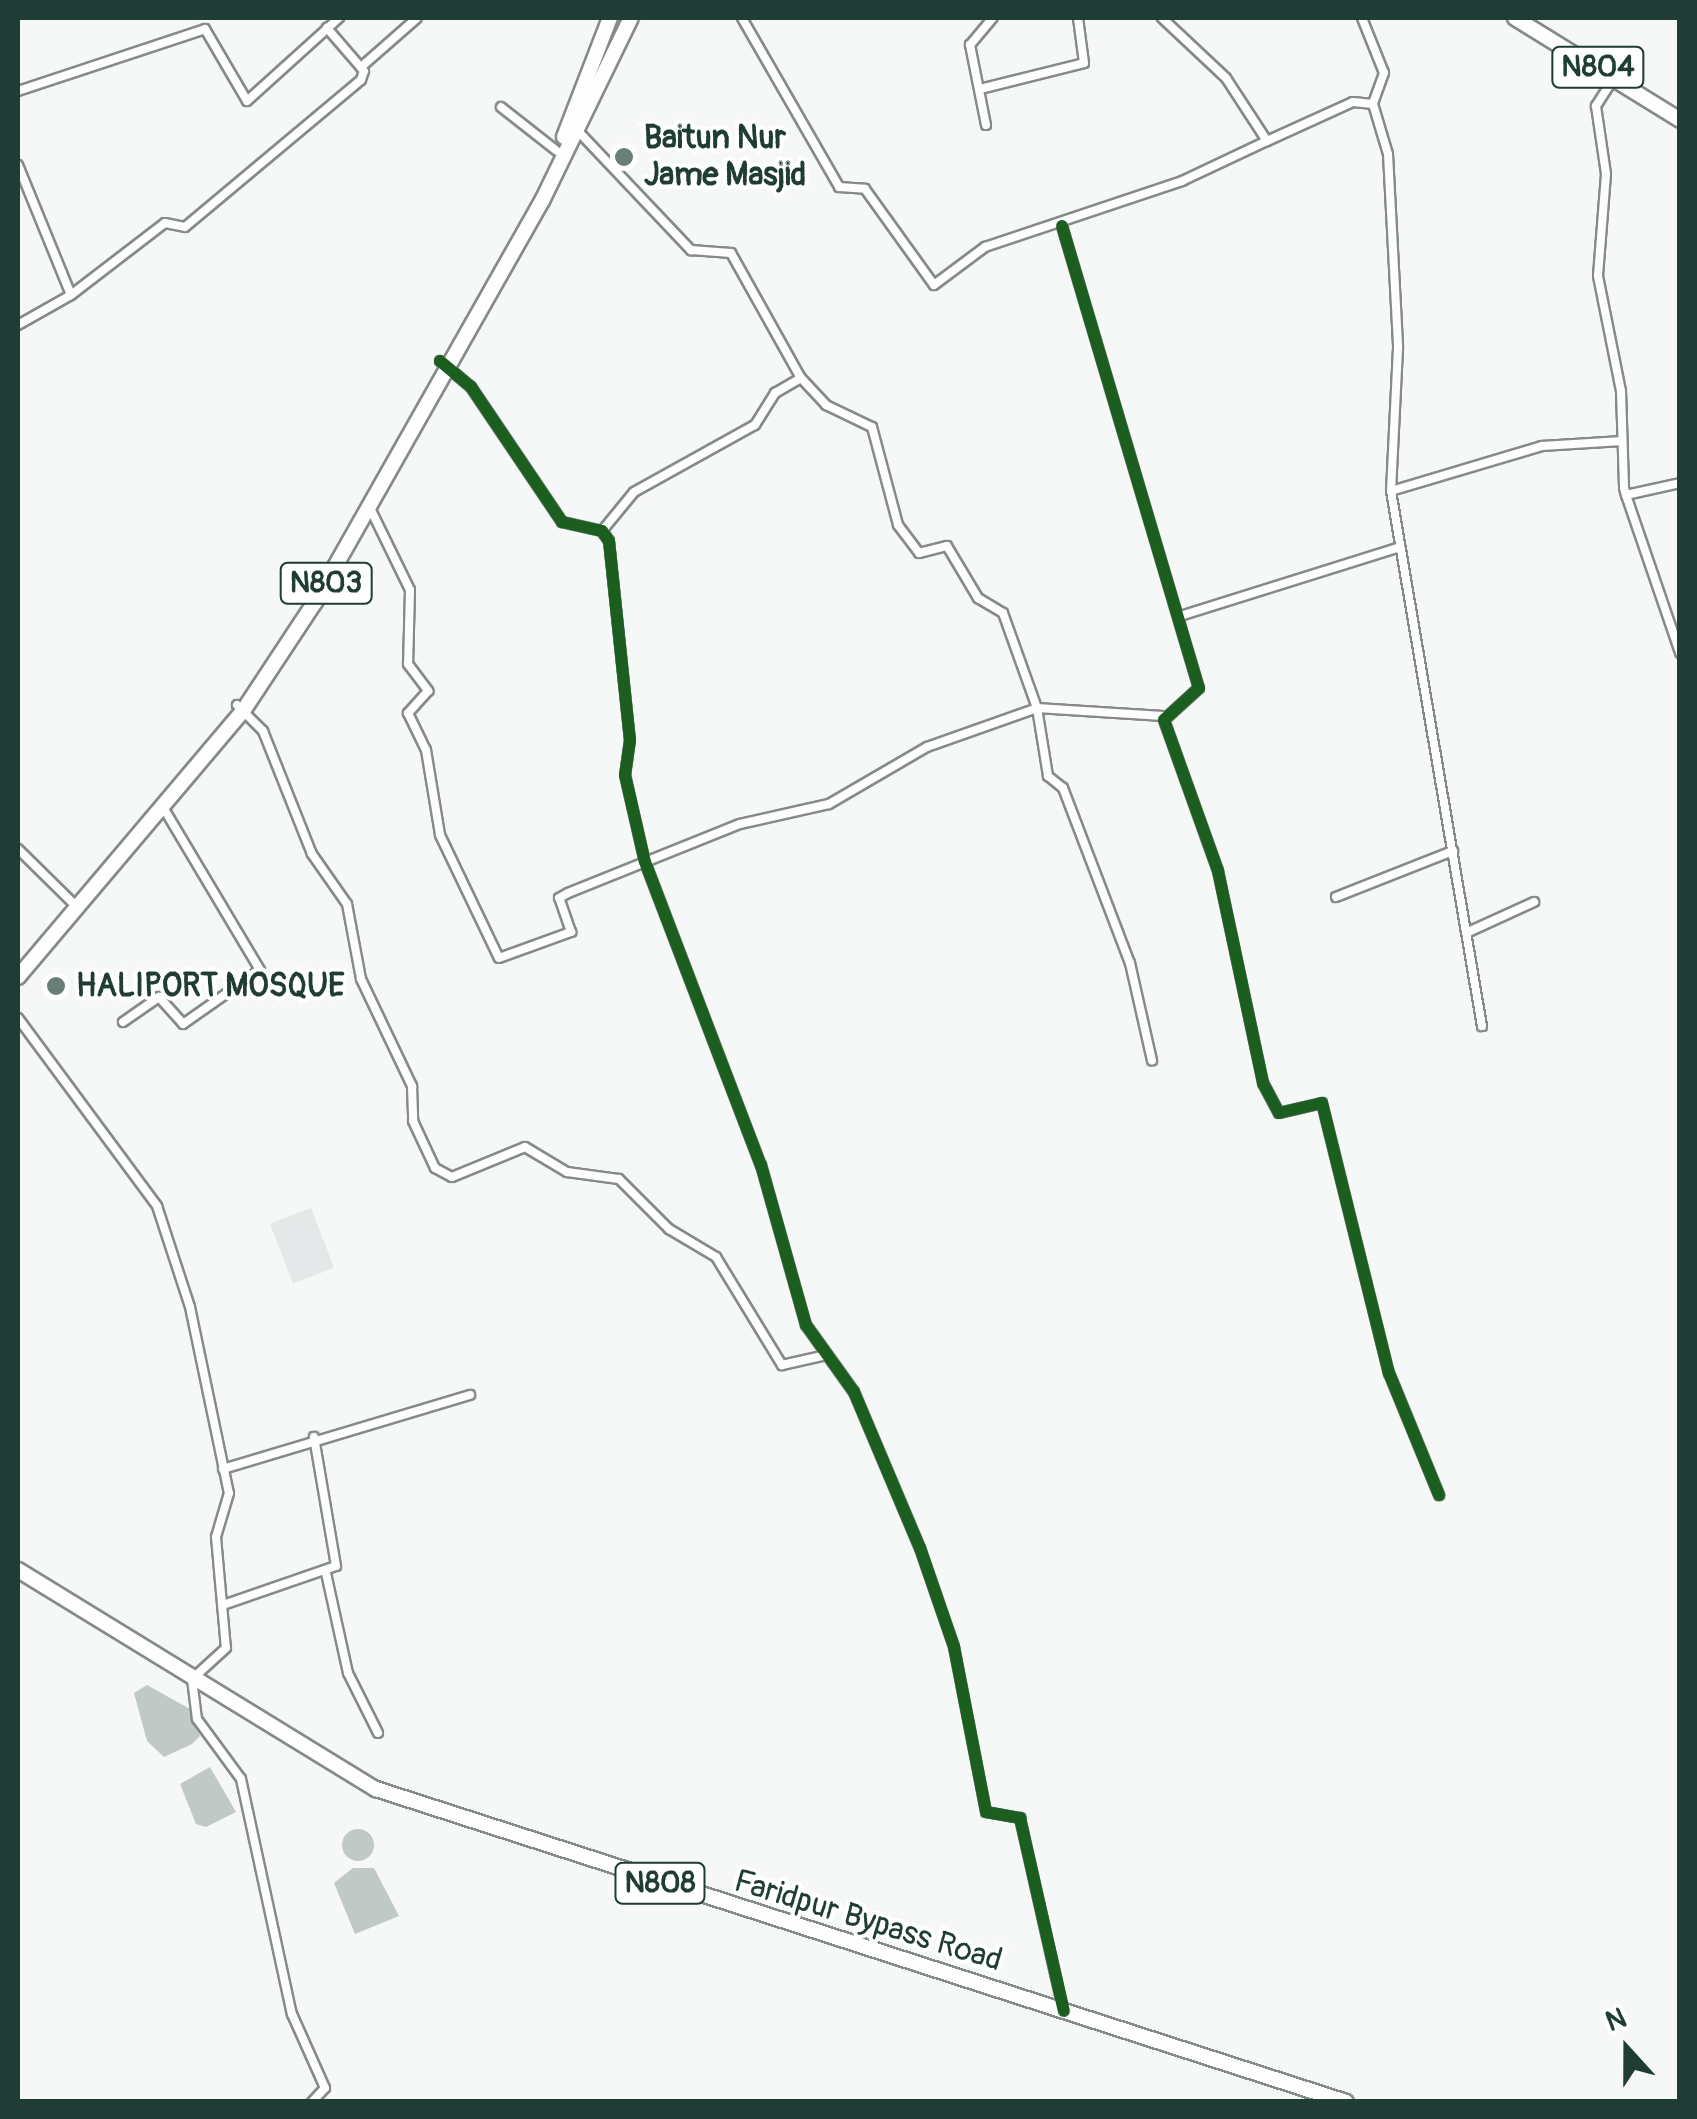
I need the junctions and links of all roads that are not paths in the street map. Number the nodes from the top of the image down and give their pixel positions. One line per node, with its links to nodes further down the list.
1 (201, 18): 13 (street)
2 (417, 18): 15 (street)
3 (610, 18): 26 (highway, N803)
4 (742, 18): 28 (street)
5 (993, 18): 17 (street)
6 (1078, 18): 17 (street)
7 (1162, 18): 25 (street)
8 (1362, 18): 19 (street)
9 (1514, 18): 14 (highway, N804)
10 (1532, 18): 14 (highway, N804)
11 (630, 19): 24 (highway, N803)
12 (332, 21): 13 (street); 15 (street)
13 (205, 29): 18 (street)
14 (1575, 48): 16 (highway, N804)
15 (361, 66): 29 (street)
16 (1617, 74): 21 (highway, N804); 22 (highway, N804); 33 (street)
17 (984, 88): 23 (street)
18 (18, 91)
19 (1373, 104): 25 (street); 36 (street)
20 (501, 107): 26 (street)
21 (1680, 110)
22 (1680, 120)
23 (986, 125)
24 (577, 130): 26 (highway, N803); 32 (street)
25 (1267, 141): 28 (street)
26 (563, 146): 31 (highway, N803)
27 (18, 165): 29 (street)
28 (1062, 226): 42 (street)
29 (71, 294): 30 (street)
30 (18, 325)
31 (444, 362): 34 (highway, N803); 39 (street)
32 (801, 378): 39 (street); 45 (street)
33 (1622, 441): 36 (street); 37 (street)
34 (399, 443): 38 (highway, N803); 41 (highway, N803)
35 (1680, 483): 37 (street)
36 (1392, 491): 40 (street)
37 (1626, 495): 43 (street)
38 (369, 506): 41 (highway, N803); 51 (street)
39 (602, 531): 51 (street)
40 (1400, 548): 42 (street); 50 (street)
41 (311, 600): 44 (highway, N803)
42 (1180, 616): 46 (street)
43 (1680, 653)
44 (240, 708): 47 (highway, N803); 63 (street)
45 (1037, 708): 46 (street); 51 (street); 62 (street)
46 (1164, 716): 67 (street)
47 (200, 756): 48 (highway, N803); 52 (highway, N803)
48 (163, 807): 52 (highway, N803); 60 (street)
49 (18, 849): 54 (street)
50 (1453, 851): 53 (street); 56 (street)
51 (645, 862): 63 (street)
52 (108, 866): 54 (highway, N803); 58 (highway, N803)
53 (1336, 896)
54 (72, 902): 57 (highway, N803)
55 (1534, 902): 56 (street)
56 (1466, 933): 61 (street)
57 (18, 964)
58 (18, 977)
59 (18, 1018): 66 (street)
60 (123, 1022)
61 (1482, 1026)
62 (1152, 1061)
63 (822, 1356): 73 (street)
64 (470, 1395): 65 (street)
65 (314, 1437): 66 (street); 69 (street)
66 (223, 1469): 70 (street)
67 (1439, 1495)
68 (18, 1570): 71 (highway, Faridpur Bypass Road / N808)
69 (326, 1572): 70 (street); 72 (street)
70 (226, 1604): 71 (street)
71 (192, 1679): 73 (highway, Faridpur Bypass Road / N808); 74 (street)
72 (378, 1732)
73 (1064, 2011): 75 (highway, Faridpur Bypass Road / N808)
74 (312, 2102)
75 (1346, 2102)

